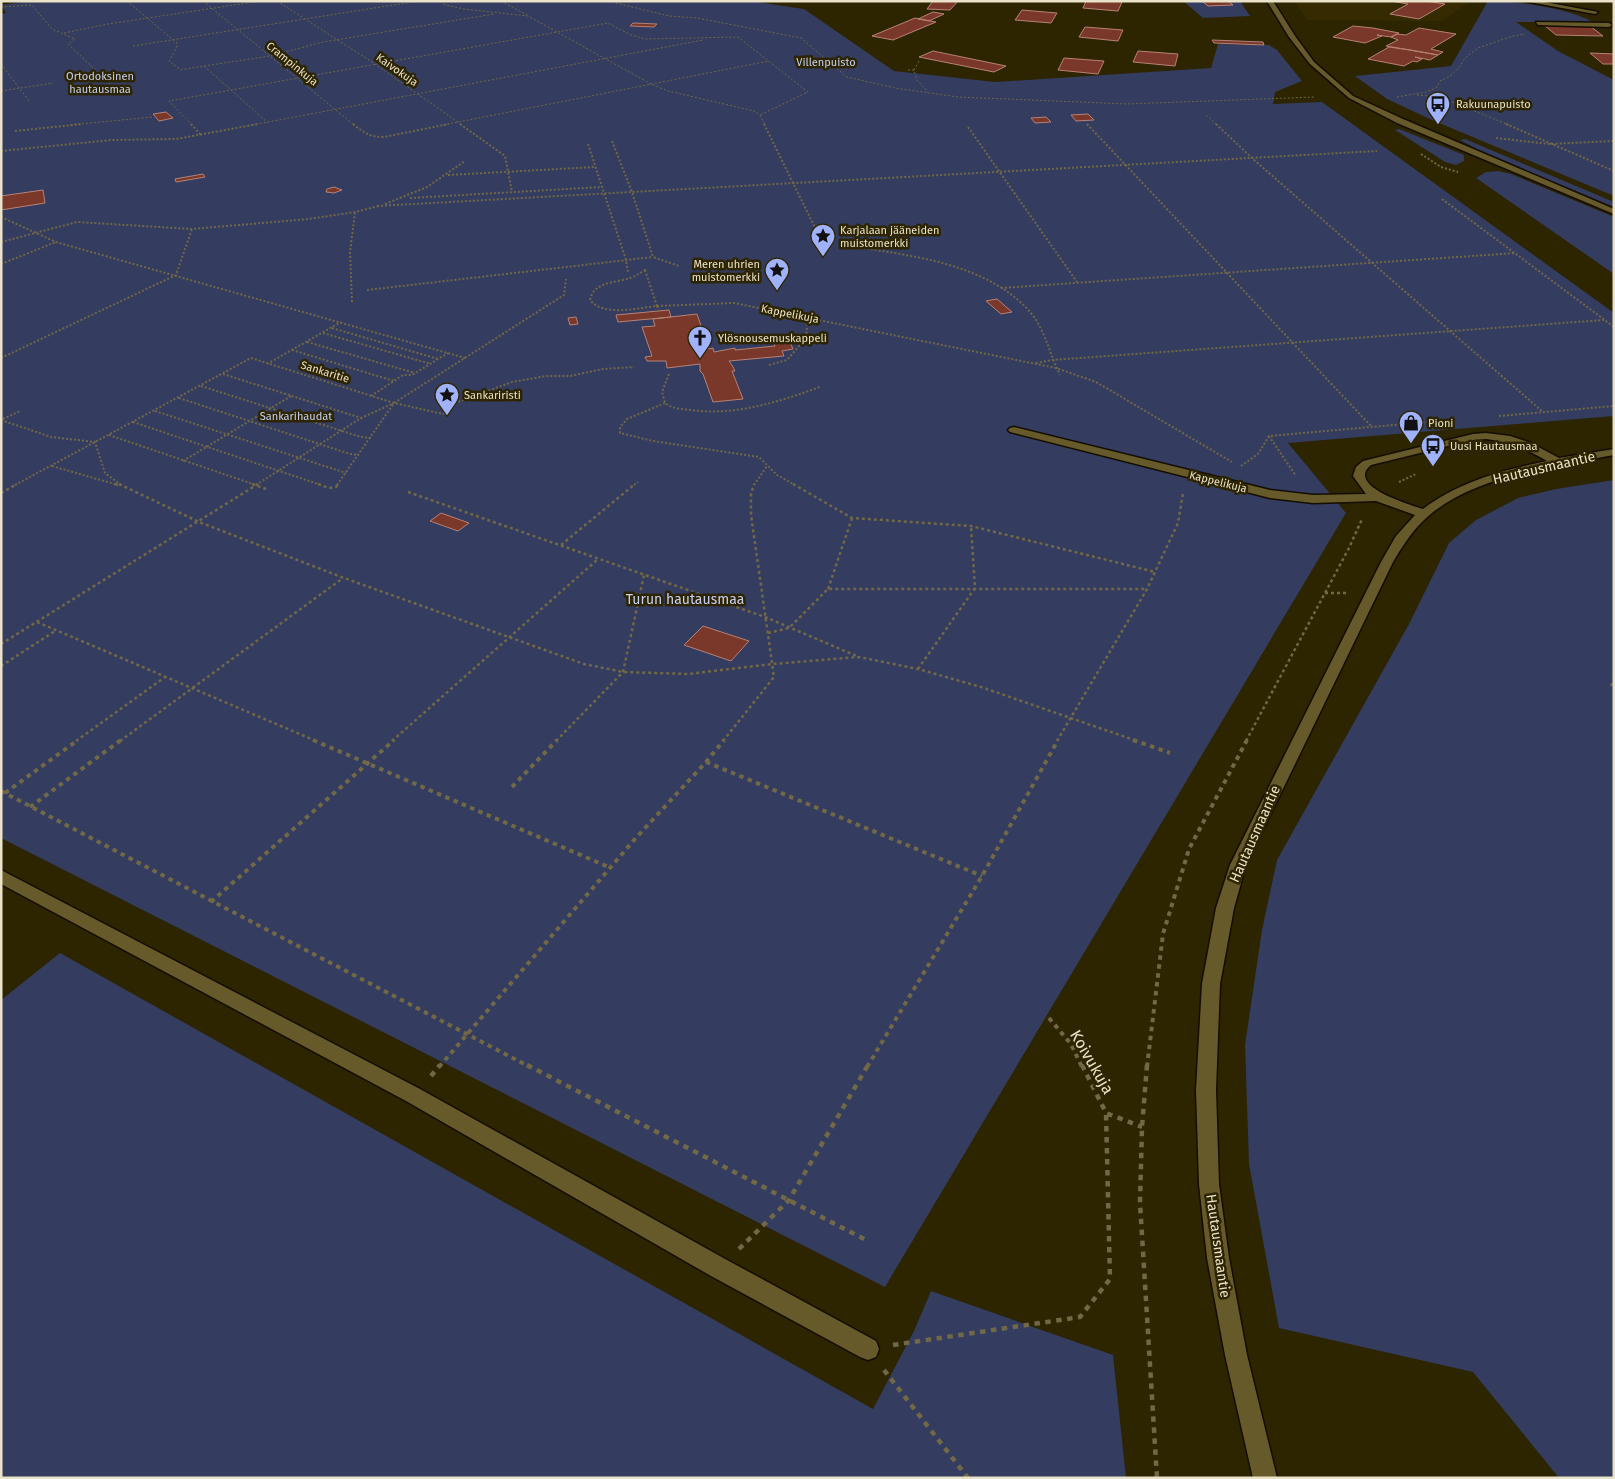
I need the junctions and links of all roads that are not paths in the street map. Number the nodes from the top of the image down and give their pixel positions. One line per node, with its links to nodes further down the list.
1 (1270, 1): 7 (street)
2 (1527, 1): 4 (street)
3 (1587, 3): 4 (street)
4 (1595, 12): 6 (street)
5 (1537, 24): 6 (street)
6 (1611, 27)
7 (1614, 212)
8 (1014, 430): 11 (street, Kappelikuja)
9 (1614, 452): 10 (street, Hautausmaantie)
10 (1557, 462): 11 (street); 12 (street, Hautausmaantie)
11 (1377, 497): 12 (street, Kappelikuja)
12 (1424, 514): 15 (street, Hautausmaantie)
13 (1, 876): 14 (street)
14 (868, 1349)
15 (1265, 1478)

